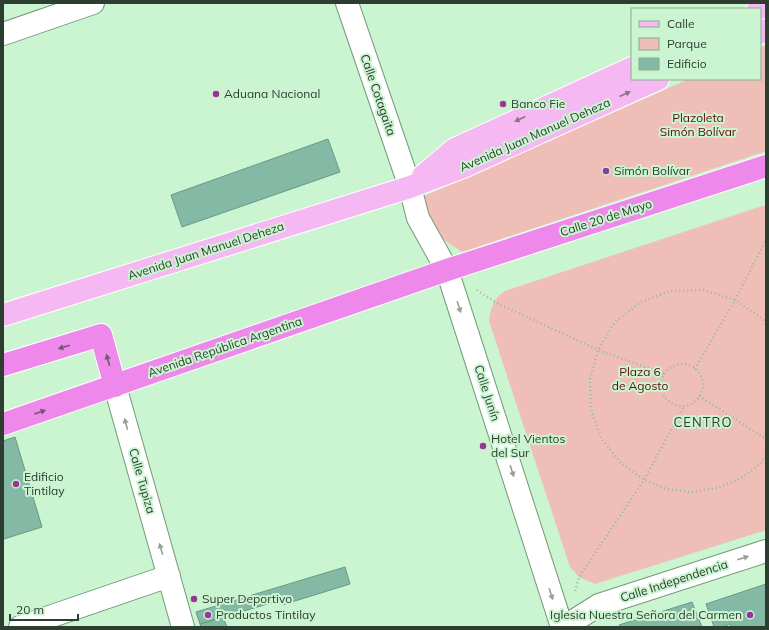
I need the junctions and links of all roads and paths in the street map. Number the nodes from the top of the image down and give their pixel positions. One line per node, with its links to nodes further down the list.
1 (93, 3): 3 (street)
2 (347, 3): 7 (street, Calle Cotagaita)
3 (3, 34)
4 (631, 68): 7 (main road, Avenida Juan Manuel Deheza, one-way to 7)
5 (656, 80): 7 (main road, Avenida Juan Manuel Deheza, one-way to 5)
6 (766, 166): 9 (highway, Calle 20 de Mayo)
7 (410, 187): 9 (street, Calle Junín); 11 (main road, Avenida Juan Manuel Deheza)
8 (766, 240): 10 (path)
9 (447, 270): 13 (path); 17 (highway, Avenida República Argentina); 29 (street, Calle Junín, one-way to 29)
10 (735, 300): 12 (path); 13 (path); 15 (path)
11 (3, 315)
12 (766, 324)
13 (598, 350): 16 (path); 23 (path)
14 (3, 365): 17 (highway, Calle Tupiza, one-way to 14)
15 (695, 369): 16 (path); 18 (path)
16 (664, 374): 19 (path)
17 (115, 386): 20 (highway, Avenida República Argentina, one-way to 17); 25 (street, Calle Tupiza, one-way to 17)
18 (699, 396): 19 (path); 21 (path)
19 (684, 406): 23 (path)
20 (3, 424)
21 (766, 439)
22 (766, 456): 23 (path)
23 (644, 480): 26 (path)
24 (766, 551): 29 (street, Calle Independencia, one-way to 24)
25 (168, 576): 27 (street); 28 (street, Calle Tupiza)
26 (575, 592)
27 (20, 627)
28 (183, 627)
29 (563, 627)

